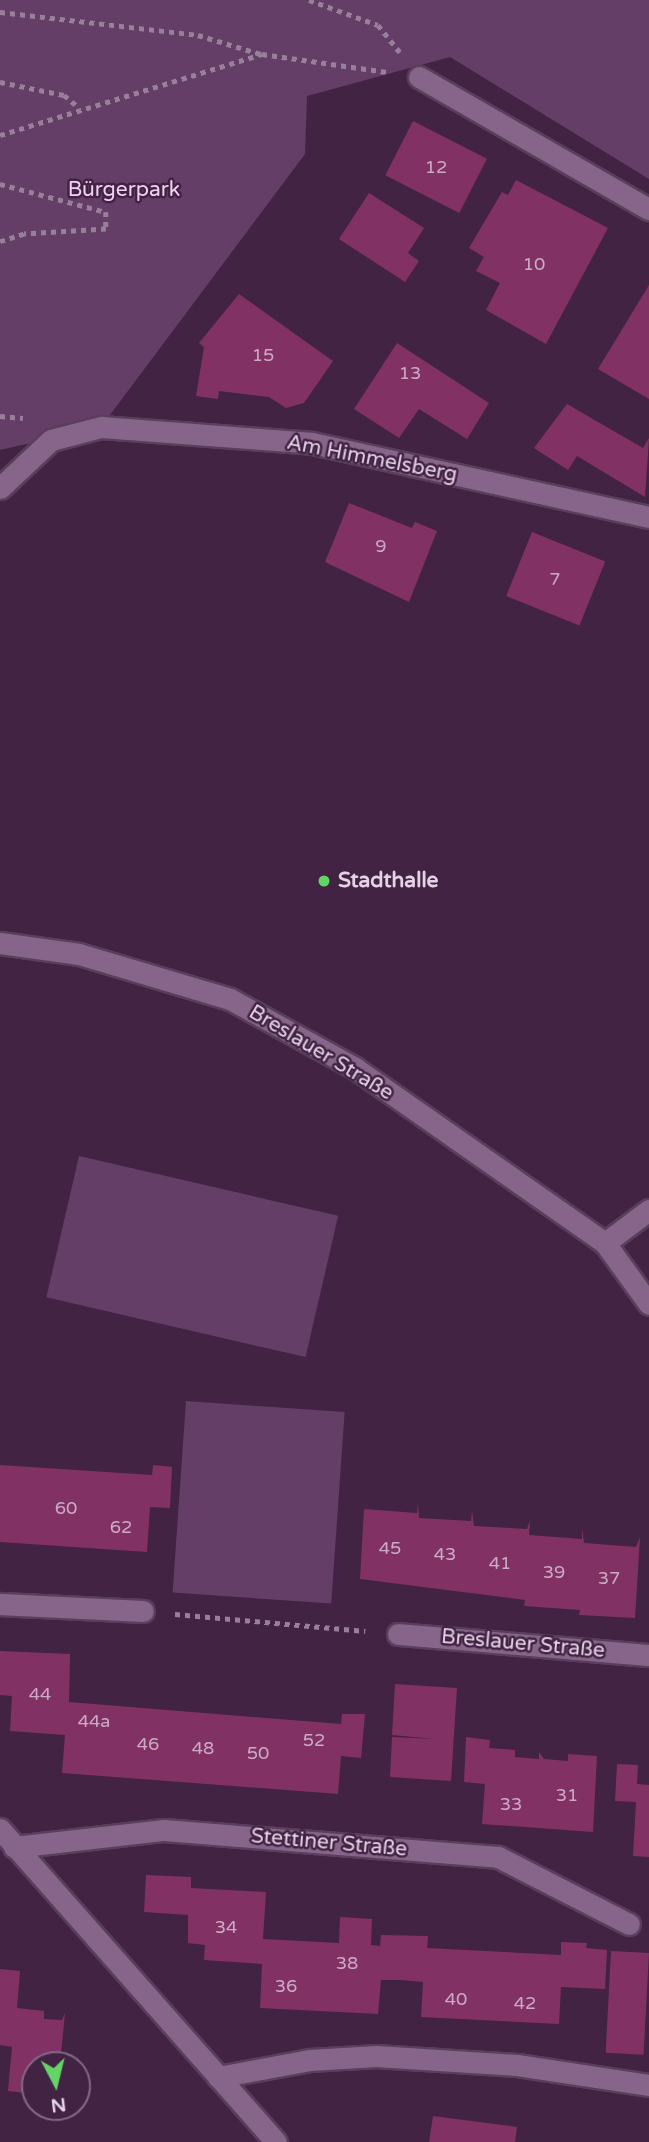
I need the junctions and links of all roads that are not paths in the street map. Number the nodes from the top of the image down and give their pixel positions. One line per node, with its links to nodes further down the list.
1 (419, 77): 2 (street)
2 (649, 209)
3 (0, 488): 4 (street, Am Himmelsberg)
4 (649, 517)
5 (0, 943): 7 (street, Breslauer Straße)
6 (649, 1210): 7 (street)
7 (605, 1243): 8 (street, Breslauer Straße)
8 (649, 1304)
9 (0, 1604): 10 (street)
10 (143, 1611)
11 (398, 1634): 12 (street, Breslauer Straße)
12 (649, 1655)
13 (0, 1829): 14 (street)
14 (14, 1847): 15 (street, Stettiner Straße); 16 (street)
15 (629, 1924)
16 (218, 2077): 17 (street); 18 (street)
17 (649, 2085)
18 (276, 2142)

